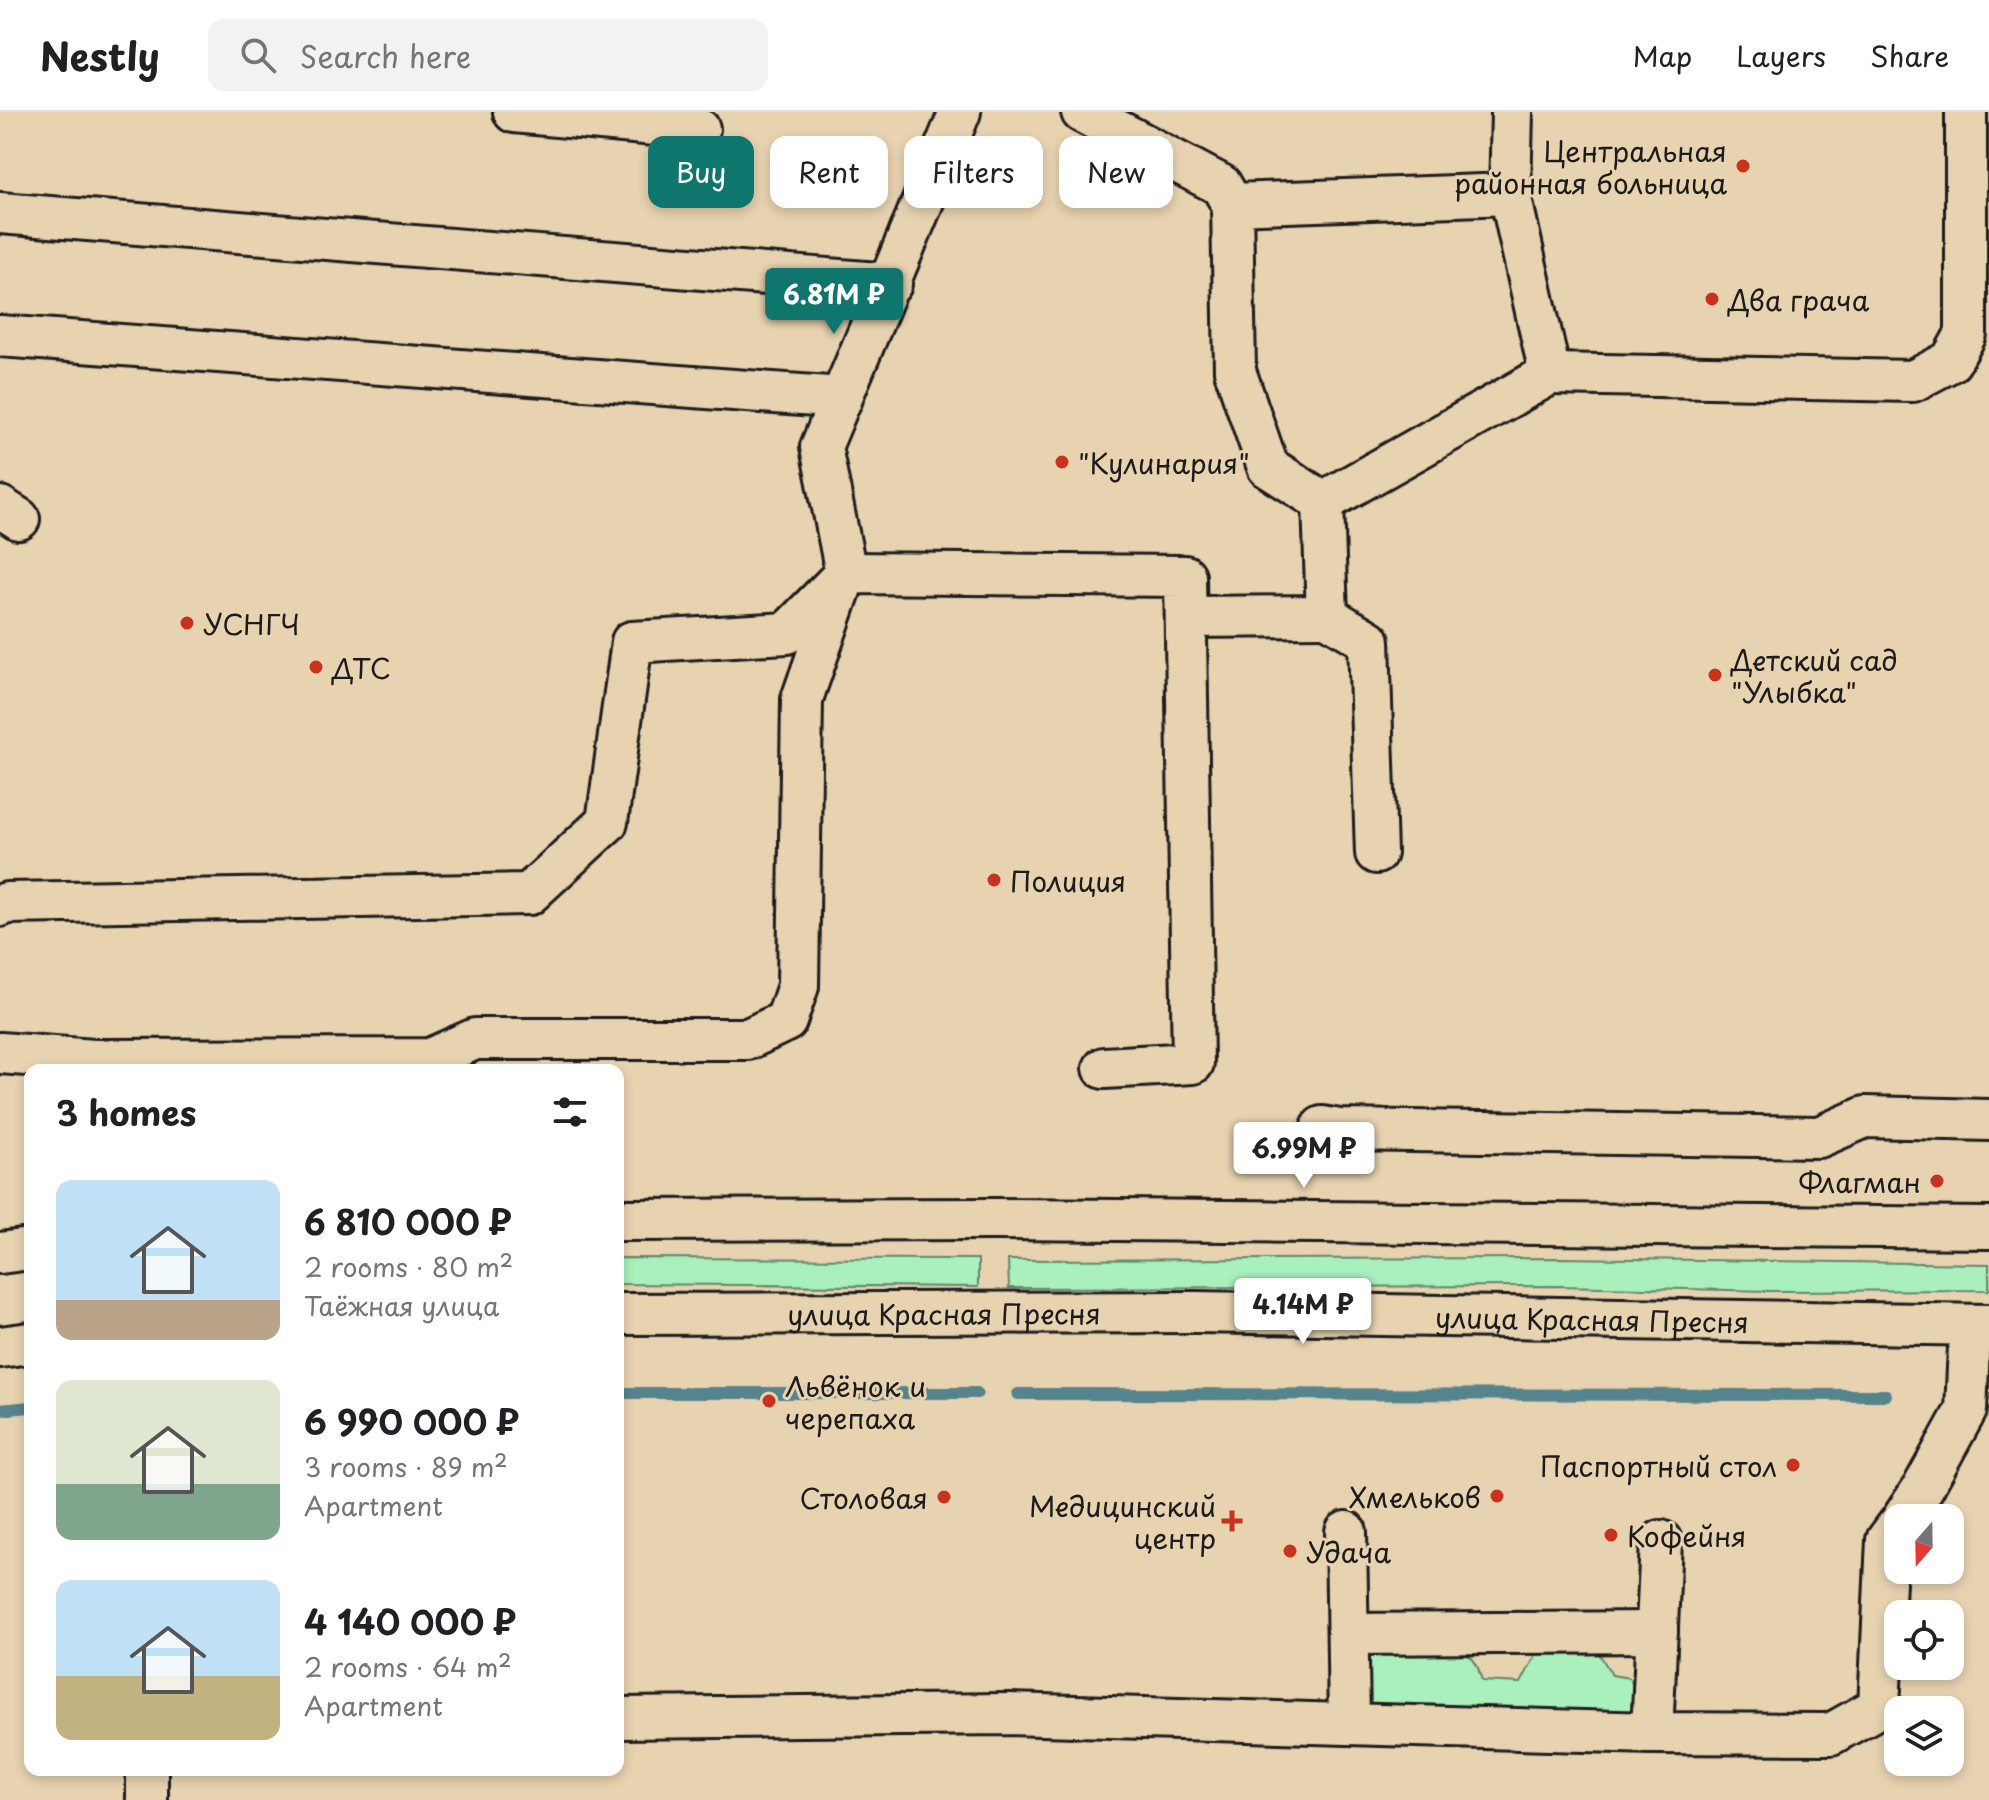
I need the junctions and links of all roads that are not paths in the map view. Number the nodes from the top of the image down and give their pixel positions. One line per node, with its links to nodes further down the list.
1 (514, 112): 6 (street)
2 (960, 112): 10 (street)
3 (1082, 112): 8 (street)
4 (1512, 112): 7 (street)
5 (1966, 112): 12 (street)
6 (699, 129)
7 (1510, 194): 8 (street); 12 (street)
8 (1232, 204): 14 (street)
9 (0, 213): 10 (street)
10 (891, 284): 13 (street)
11 (0, 336): 13 (street)
12 (1550, 374): 14 (street)
13 (842, 398): 15 (street)
14 (1323, 502): 16 (street)
15 (846, 573): 17 (street); 19 (street); 20 (street)
16 (1327, 616): 17 (street); 18 (street)
17 (1186, 617): 21 (street)
18 (1376, 853)
19 (0, 906)
20 (0, 1053)
21 (1104, 1068)
22 (1989, 1120): 23 (street)
23 (1322, 1127)
24 (624, 1220): 25 (street)
25 (1989, 1228)
26 (24, 1250): 27 (street)
27 (0, 1253)
28 (624, 1314): 29 (street, улица Красная Пресня)
29 (1979, 1325): 32 (street)
30 (24, 1344): 31 (street)
31 (0, 1347)
32 (1912, 1504)
33 (1346, 1532): 37 (street)
34 (1661, 1541): 36 (street)
35 (1885, 1584): 40 (street)
36 (1657, 1632): 37 (street); 40 (street)
37 (1348, 1634): 39 (street)
38 (624, 1718): 39 (street)
39 (1349, 1723): 40 (street)
40 (1652, 1733)
41 (147, 1776): 42 (street)
42 (147, 1800)

